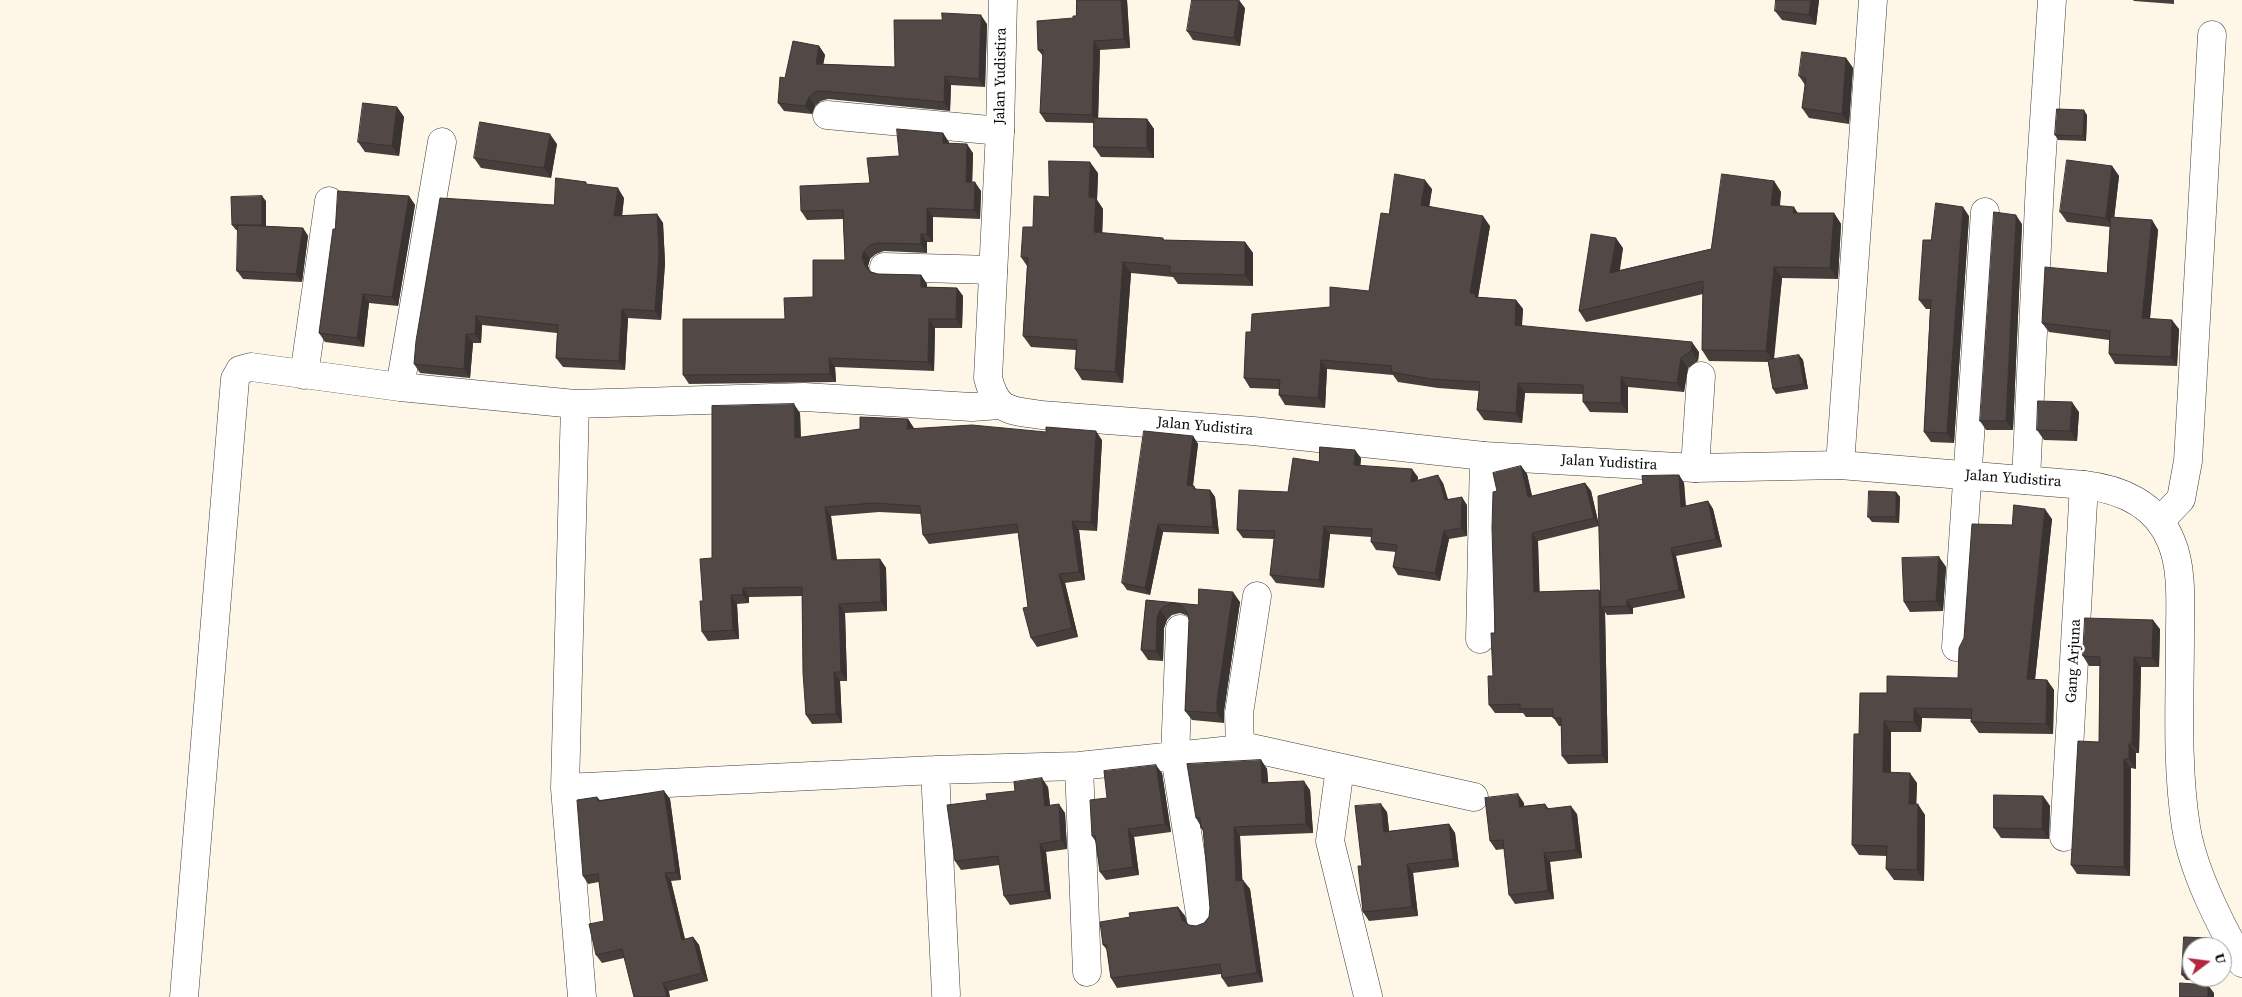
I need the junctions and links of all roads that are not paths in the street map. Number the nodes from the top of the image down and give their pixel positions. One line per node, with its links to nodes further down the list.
1 (1003, 0): 6 (street, Jalan Yudistira)
2 (1873, 0): 18 (street)
3 (2052, 0): 21 (street)
4 (2212, 35): 23 (street)
5 (827, 115): 6 (street)
6 (1000, 131): 11 (street, Jalan Yudistira)
7 (442, 142): 14 (street)
8 (329, 200): 12 (street)
9 (1985, 212): 20 (street)
10 (884, 267): 11 (street)
11 (993, 270): 16 (street, Jalan Yudistira)
12 (304, 376): 14 (street); 41 (street)
13 (1701, 376): 19 (street)
14 (400, 387): 15 (street)
15 (575, 404): 16 (street); 33 (street)
16 (1000, 405): 17 (street, Jalan Yudistira)
17 (1484, 456): 19 (street, Jalan Yudistira); 26 (street)
18 (1840, 466): 19 (street, Jalan Yudistira); 20 (street, Jalan Yudistira)
19 (1696, 468)
20 (1967, 476): 21 (street, Jalan Yudistira); 27 (street)
21 (2026, 480): 22 (street, Jalan Yudistira)
22 (2084, 485): 23 (street, Jalan Yudistira); 35 (street, Gang Arjuna)
23 (2160, 521): 37 (street, Jalan Yudistira)
24 (1257, 596): 28 (street)
25 (1180, 629): 29 (street)
26 (1480, 639)
27 (1956, 647)
28 (1240, 749): 29 (street); 31 (street)
29 (1175, 756): 30 (street); 36 (street)
30 (1079, 766): 32 (street); 38 (street)
31 (1340, 768): 34 (street); 40 (street)
32 (935, 770): 33 (street); 39 (street)
33 (565, 788): 42 (street)
34 (1474, 797)
35 (2064, 837)
36 (1201, 920)
37 (2242, 963)
38 (1087, 972)
39 (946, 994)
40 (1368, 996)
41 (184, 997)
42 (582, 997)

